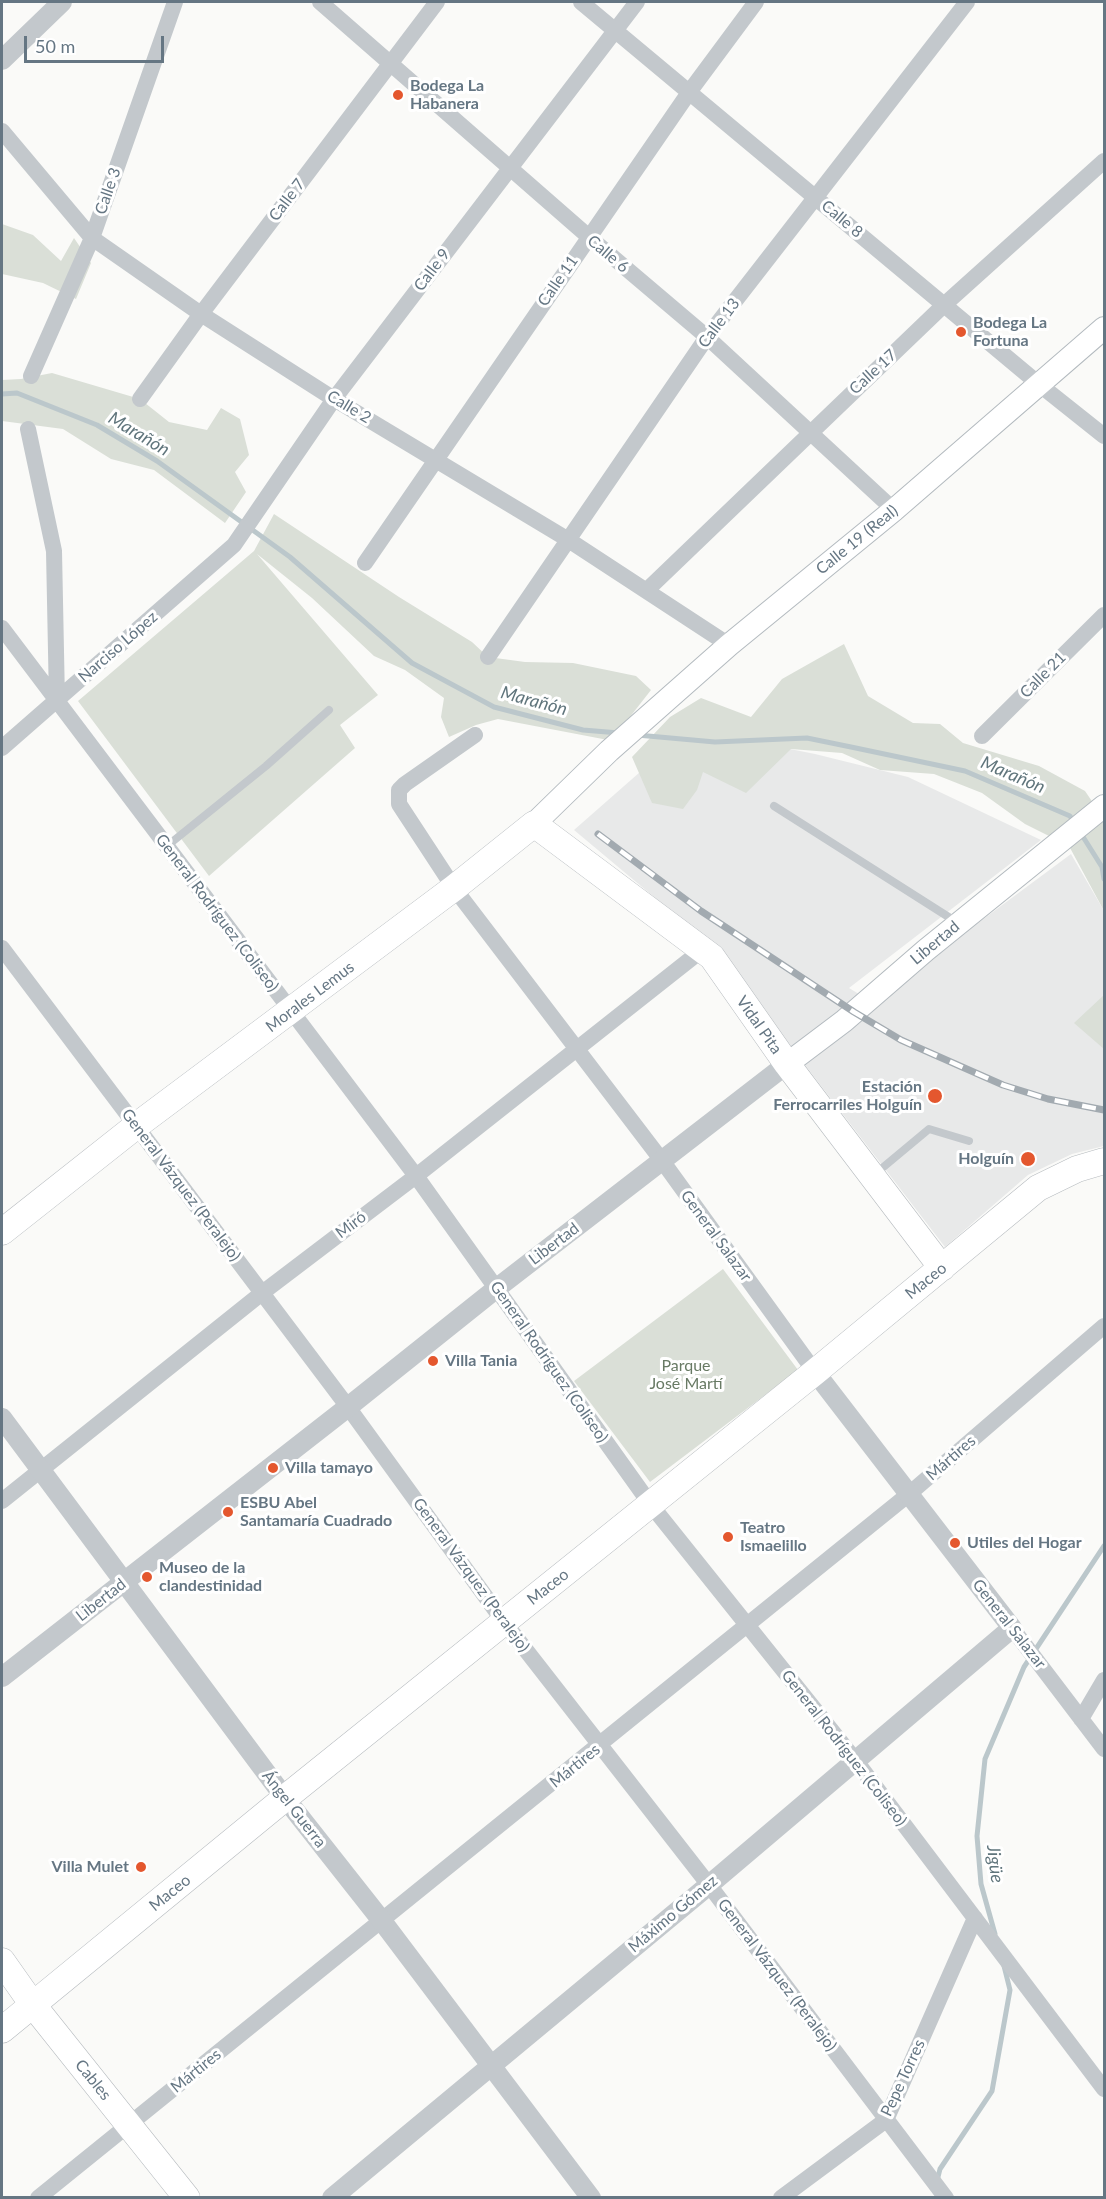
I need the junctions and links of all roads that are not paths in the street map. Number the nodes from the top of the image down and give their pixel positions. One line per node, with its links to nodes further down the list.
1 (62, 2): 10 (street)
2 (175, 2): 18 (street, Calle 3)
3 (320, 2): 11 (street, Calle 6)
4 (436, 2): 11 (street, Calle 7)
5 (581, 2): 9 (street, Calle 8)
6 (637, 2): 9 (street, Calle 9)
7 (756, 2): 12 (street, Calle 11)
8 (967, 2): 16 (street, Calle 13)
9 (617, 30): 12 (street, Calle 8); 15 (street, Calle 9)
10 (2, 60)
11 (390, 64): 15 (street, Calle 6); 20 (street, Calle 7)
12 (690, 91): 16 (street, Calle 8); 17 (street, Calle 11)
13 (2, 131): 18 (street, Calle 2)
14 (1104, 161): 19 (street, Calle 17)
15 (509, 168): 17 (street, Calle 6); 26 (street, Calle 9)
16 (816, 197): 19 (street, Calle 8); 22 (street, Calle 13)
17 (589, 237): 22 (street, Calle 6); 30 (street, Calle 11)
18 (92, 238): 20 (street, Calle 2); 23 (street, Calle 3)
19 (945, 304): 24 (street, Calle 8); 28 (street, Calle 17)
20 (201, 314): 25 (street, Calle 7); 26 (street, Calle 2)
21 (1104, 328): 24 (main road, Calle 19 (Real))
22 (707, 338): 28 (street, Calle 6); 32 (street, Calle 13)
23 (31, 376)
24 (1040, 385): 29 (street, Calle 8); 31 (main road, Calle 19 (Real))
25 (140, 399)
26 (334, 399): 30 (street, Calle 2); 33 (street, Calle 9)
27 (28, 429): 40 (street)
28 (810, 432): 31 (street, Calle 6); 35 (street, Calle 17)
29 (1104, 436)
30 (436, 459): 32 (street, Calle 2); 34 (street, Calle 11)
31 (894, 510): 38 (main road, Calle 19 (Real))
32 (567, 539): 35 (street, Calle 2); 39 (street, Calle 13)
33 (234, 545): 40 (street, Narciso López)
34 (365, 563)
35 (647, 590): 38 (street, Calle 2)
36 (1104, 615): 43 (street, Calle 21)
37 (2, 628): 40 (street, General Rodríguez (Coliseo))
38 (729, 645): 45 (main road, Calle 19 (Real))
39 (488, 657)
40 (57, 701): 44 (street, Narciso López); 49 (street, General Rodríguez (Coliseo))
41 (329, 710): 49 (lane)
42 (475, 735): 50 (street, General Salazar)
43 (982, 736)
44 (2, 748)
45 (609, 752): 48 (main road, Morales Lemus)
46 (774, 806): 51 (lane)
47 (1104, 807): 51 (main road, Libertad)
48 (534, 824): 50 (main road, Morales Lemus); 53 (main road, Vidal Pita)
49 (167, 846): 54 (street, General Rodríguez (Coliseo))
50 (454, 888): 54 (main road, Morales Lemus); 55 (street, General Salazar)
51 (959, 923): 56 (main road, Libertad)
52 (2, 948): 57 (street, General Vázquez (Peralejo))
53 (702, 950): 55 (street, Miró); 56 (main road, Vidal Pita)
54 (291, 1011): 57 (main road, Morales Lemus); 61 (street, General Rodríguez (Coliseo))
55 (577, 1049): 60 (street, General Salazar); 61 (street, Miró)
56 (788, 1064): 60 (street, Libertad); 62 (main road, Vidal Pita)
57 (136, 1126): 63 (main road, Morales Lemus); 66 (street, General Vázquez (Peralejo))
58 (969, 1141): 62 (lane)
59 (1104, 1161): 64 (main road, Maceo)
60 (663, 1162): 65 (street, Libertad); 68 (street, General Salazar)
61 (416, 1176): 65 (street, General Rodríguez (Coliseo)); 66 (street, Miró)
62 (872, 1176): 64 (main road, Vidal Pita)
63 (2, 1232)
64 (942, 1268): 68 (main road, Maceo)
65 (497, 1288): 69 (street, Libertad); 74 (street, General Rodríguez (Coliseo))
66 (262, 1293): 69 (street, General Vázquez (Peralejo)); 71 (street, Miró)
67 (1104, 1326): 72 (street, Mártires)
68 (815, 1372): 72 (street, General Salazar); 74 (main road, Maceo)
69 (348, 1407): 75 (street, Libertad); 76 (street, General Vázquez (Peralejo))
70 (2, 1418): 71 (street, Ángel Guerra)
71 (41, 1470): 73 (street, Miró); 75 (street, Ángel Guerra)
72 (909, 1494): 77 (street, Mártires); 78 (street, General Salazar)
73 (2, 1501)
74 (651, 1505): 76 (main road, Maceo); 77 (street, General Rodríguez (Coliseo))
75 (125, 1581): 79 (street, Libertad); 85 (street, Ángel Guerra)
76 (504, 1622): 82 (street, General Vázquez (Peralejo)); 85 (main road, Maceo)
77 (747, 1625): 82 (street, Mártires); 84 (street, General Rodríguez (Coliseo))
78 (1012, 1628): 81 (street, General Salazar); 84 (street, Máximo Gómez)
79 (2, 1677)
80 (1104, 1680): 81 (street)
81 (1081, 1719): 83 (street, General Salazar)
82 (600, 1746): 86 (street, General Vázquez (Peralejo)); 87 (street, Mártires)
83 (1104, 1749)
84 (856, 1761): 86 (street, Máximo Gómez); 88 (street, General Rodríguez (Coliseo))
85 (285, 1798): 87 (street, Ángel Guerra); 90 (main road, Maceo)
86 (709, 1885): 92 (street, Máximo Gómez); 94 (street, General Vázquez (Peralejo))
87 (382, 1921): 92 (street, Ángel Guerra); 95 (street, Mártires)
88 (978, 1922): 93 (street, General Rodríguez (Coliseo)); 94 (street, Pepe Torres)
89 (2, 1961): 90 (main road, Cables)
90 (33, 2005): 91 (main road, Maceo); 95 (main road, Cables)
91 (2, 2030)
92 (491, 2065): 99 (street, Máximo Gómez); 100 (street, Ángel Guerra)
93 (1104, 2089)
94 (886, 2120): 96 (street, General Vázquez (Peralejo)); 101 (street, Pepe Torres)
95 (129, 2125): 97 (street, Mártires); 98 (main road, Cables)
96 (944, 2195)
97 (38, 2198)
98 (187, 2198)
99 (333, 2198)
100 (591, 2198)
101 (781, 2198)

